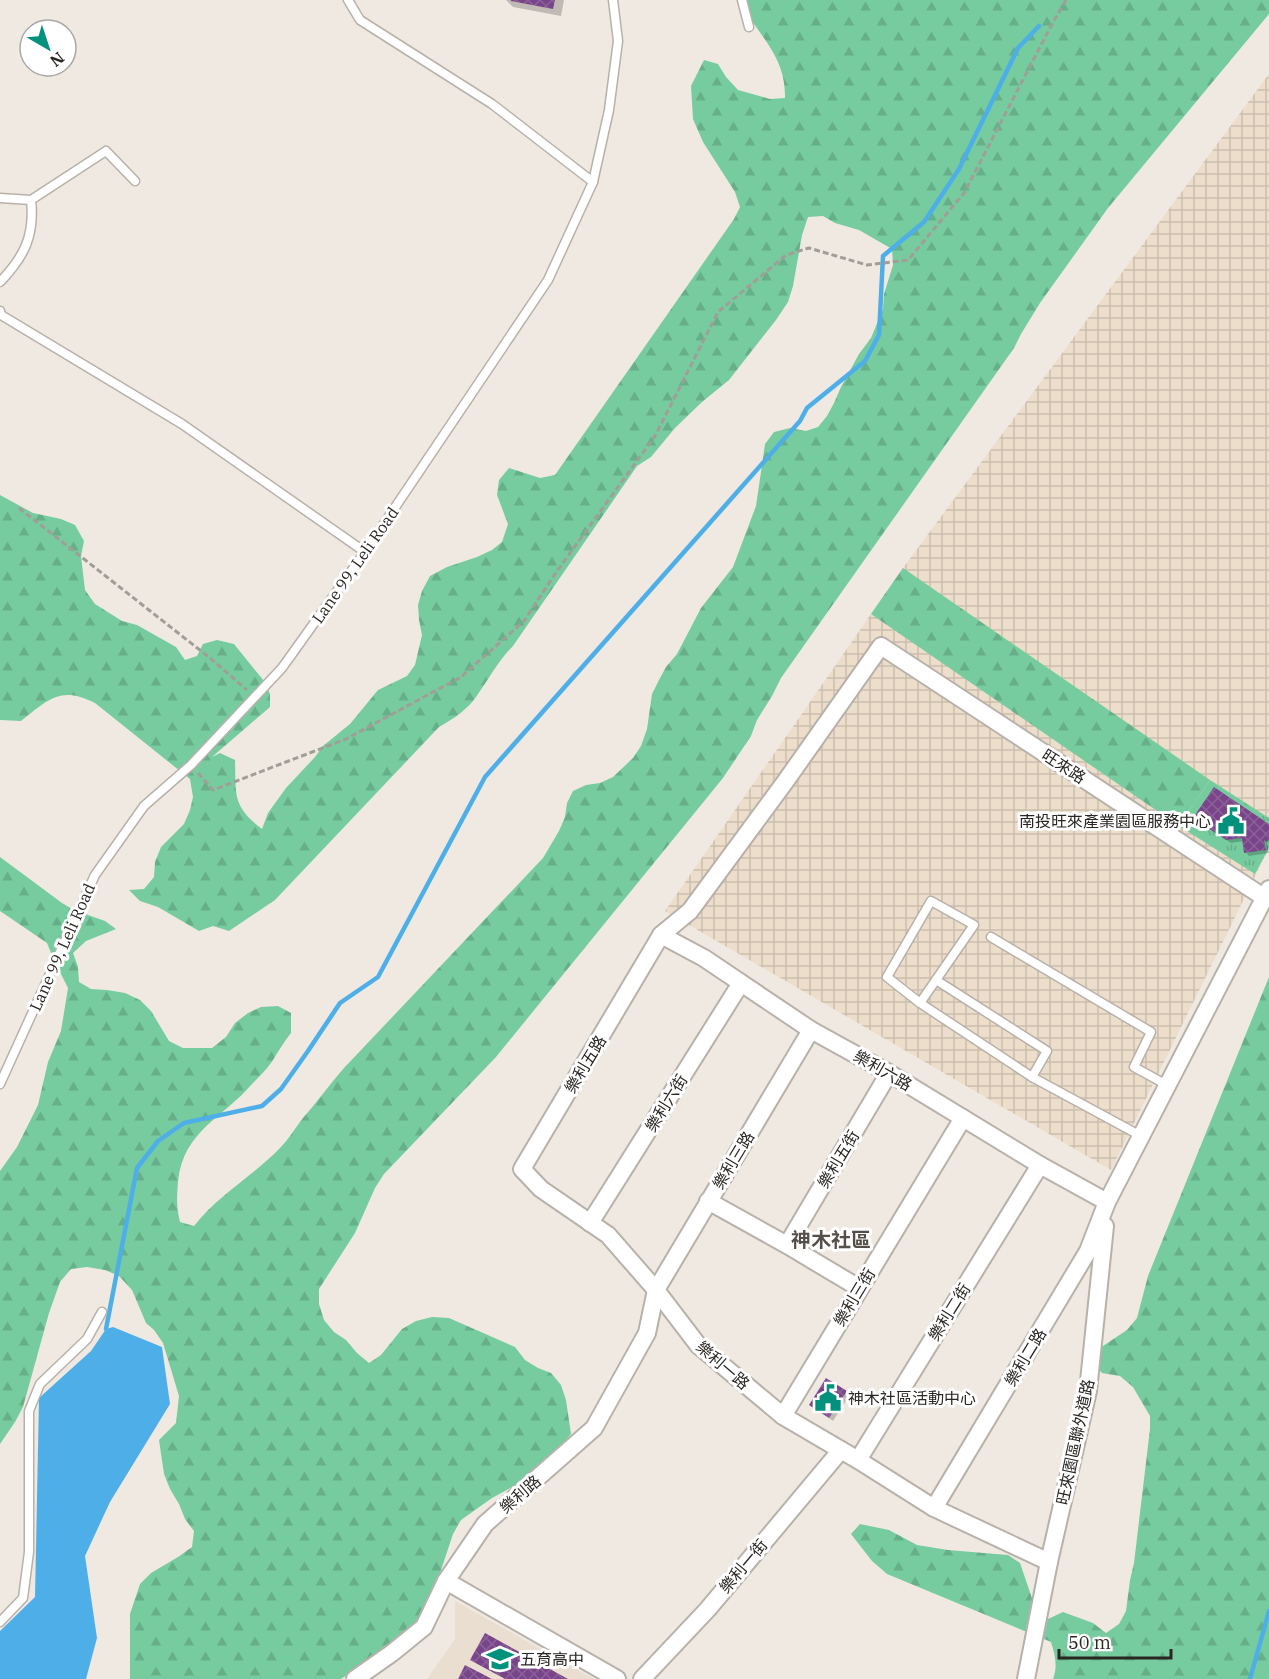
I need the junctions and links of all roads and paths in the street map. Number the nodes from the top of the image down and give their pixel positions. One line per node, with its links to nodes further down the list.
1 (348, 0): 7 (lane)
2 (613, 0): 7 (lane, Lane 99, Leli Road)
3 (742, 0): 5 (lane)
4 (1066, 0): 15 (path)
5 (749, 27)
6 (135, 181): 9 (lane)
7 (593, 182): 13 (lane, Lane 99, Leli Road)
8 (0, 198): 9 (lane)
9 (31, 200): 10 (lane)
10 (0, 282)
11 (0, 311): 13 (lane)
12 (19, 507): 14 (path)
13 (365, 552): 14 (lane, Lane 99, Leli Road)
14 (255, 697): 15 (lane, Lane 99, Leli Road)
15 (191, 765): 25 (lane, Lane 99, Leli Road)
16 (1267, 893): 17 (street, 旺來路); 26 (street, 旺來路)
17 (661, 935): 20 (street, 樂利六路); 30 (street, 樂利五路)
18 (991, 937): 26 (lane)
19 (936, 980): 21 (lane); 21 (lane); 24 (lane)
20 (741, 983): 22 (street, 樂利六路); 33 (street, 樂利六街)
21 (920, 1003): 24 (lane)
22 (811, 1030): 23 (street, 樂利六路); 31 (street, 樂利三路)
23 (889, 1073): 27 (street, 樂利六路); 34 (street, 樂利五街)
24 (1032, 1077): 28 (lane)
25 (0, 1084)
26 (1167, 1085): 28 (street, 旺來路)
27 (963, 1118): 29 (street, 樂利六路); 35 (street, 樂利三街)
28 (1141, 1136): 32 (street, 旺來路)
29 (1040, 1165): 32 (street, 樂利六路); 40 (street, 樂利二街)
30 (541, 1189): 33 (street, 樂利一路)
31 (708, 1201): 34 (street); 36 (street, 樂利三路)
32 (1107, 1202): 41 (street, 樂利二路); 42 (street, 旺來園區聯外道路)
33 (590, 1223): 36 (street, 樂利一路)
34 (787, 1245): 35 (street)
35 (859, 1288): 38 (street, 樂利三街)
36 (656, 1290): 38 (street, 樂利一路); 43 (street, 樂利路)
37 (102, 1312): 44 (lane)
38 (783, 1416): 39 (street, 樂利一路)
39 (841, 1450): 40 (street, 樂利一路); 47 (street, 樂利一街)
40 (858, 1460): 41 (street, 樂利一路)
41 (934, 1508): 42 (street, 樂利一路)
42 (1049, 1562): 48 (street, 旺來園區聯外道路)
43 (446, 1581): 45 (street, 樂利路); 46 (street)
44 (0, 1622)
45 (355, 1679)
46 (617, 1679)
47 (642, 1679)
48 (1026, 1679)

